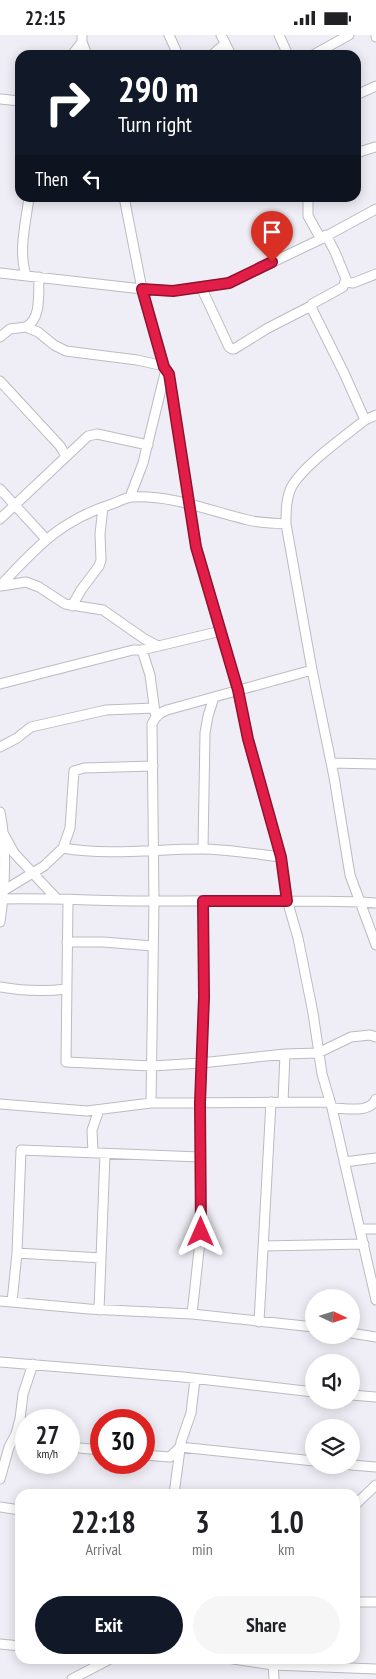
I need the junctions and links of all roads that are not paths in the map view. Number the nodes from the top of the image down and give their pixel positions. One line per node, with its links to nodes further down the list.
1 (169, 35): 8 (street)
2 (279, 35): 10 (street)
3 (349, 35): 11 (street)
4 (82, 38): 6 (street); 7 (street)
5 (223, 39): 9 (street)
6 (75, 50)
7 (86, 50)
8 (176, 50)
9 (215, 50)
10 (286, 50)
11 (322, 50)
12 (376, 86): 13 (street)
13 (361, 93)
14 (0, 99): 15 (street)
15 (15, 100)
16 (375, 147): 17 (street)
17 (361, 151)
18 (28, 202): 27 (street)
19 (125, 202): 31 (street)
20 (302, 202): 23 (street)
21 (308, 202): 23 (street)
22 (376, 209): 24 (street)
23 (308, 216): 24 (street)
24 (324, 237): 29 (street); 30 (street)
25 (0, 273): 27 (street)
26 (376, 274): 29 (street)
27 (26, 275): 28 (street)
28 (39, 277): 31 (street); 33 (street)
29 (346, 282): 32 (street)
30 (201, 287): 31 (street); 32 (street)
31 (142, 289): 35 (street)
32 (311, 307): 38 (street)
33 (26, 327): 34 (street); 35 (street)
34 (0, 337)
35 (165, 368): 39 (street); 43 (street)
36 (0, 381): 40 (street)
37 (376, 415): 38 (street)
38 (365, 419): 47 (street)
39 (148, 445): 40 (street); 42 (street)
40 (66, 456): 44 (street)
41 (0, 489): 44 (street)
42 (130, 497): 43 (street); 45 (street)
43 (190, 504): 47 (street); 51 (street)
44 (14, 506): 46 (street); 48 (street)
45 (103, 507): 48 (street); 50 (street)
46 (0, 519)
47 (286, 524): 54 (street)
48 (46, 539): 49 (street)
49 (0, 586): 50 (street)
50 (72, 606): 52 (street)
51 (221, 631): 52 (street); 56 (street)
52 (158, 646): 53 (street)
53 (142, 650): 55 (street); 58 (street)
54 (312, 670): 56 (street); 60 (street)
55 (0, 684)
56 (238, 690): 57 (street); 68 (street)
57 (214, 697): 58 (street); 66 (street)
58 (155, 713): 59 (street); 62 (street)
59 (0, 747)
60 (332, 763): 61 (street); 76 (street)
61 (376, 764)
62 (152, 767): 65 (street); 67 (street)
63 (0, 812): 64 (street)
64 (2, 831): 69 (street); 70 (street)
65 (63, 848): 67 (street); 69 (street)
66 (203, 849): 67 (street); 68 (street)
67 (154, 850): 73 (street)
68 (281, 857): 75 (street)
69 (34, 872): 70 (street); 71 (street)
70 (3, 895): 71 (street); 78 (street)
71 (58, 899): 72 (street)
72 (68, 900): 73 (street); 79 (street)
73 (154, 901): 74 (street); 81 (street)
74 (203, 901): 75 (street); 87 (street)
75 (287, 901): 76 (street); 85 (street)
76 (359, 902): 77 (street); 80 (street)
77 (376, 903)
78 (0, 922)
79 (67, 942): 81 (street); 83 (street)
80 (376, 945)
81 (153, 947): 88 (street)
82 (0, 987): 83 (street)
83 (67, 989): 88 (street)
84 (376, 1037): 85 (street)
85 (318, 1053): 86 (street); 95 (street)
86 (285, 1054): 87 (street); 91 (street)
87 (201, 1063): 88 (street); 93 (street)
88 (152, 1066): 92 (street)
89 (376, 1099): 95 (street)
90 (271, 1102): 91 (street); 93 (street); 105 (street)
91 (283, 1102): 95 (street)
92 (151, 1103): 93 (street); 96 (street)
93 (200, 1103): 99 (street)
94 (0, 1104): 96 (street)
95 (331, 1105): 101 (street)
96 (99, 1110): 97 (street)
97 (93, 1153): 98 (street); 106 (street)
98 (105, 1154): 99 (street); 107 (street)
99 (200, 1157): 112 (street)
100 (376, 1158): 101 (street)
101 (344, 1162): 102 (street)
102 (360, 1229): 103 (street); 104 (street)
103 (376, 1229)
104 (364, 1244): 105 (street); 108 (street)
105 (263, 1246): 113 (street)
106 (17, 1253): 107 (street); 110 (street)
107 (101, 1257): 111 (street)
108 (376, 1300)
109 (0, 1301): 110 (street)
110 (12, 1302): 111 (street)
111 (99, 1310): 112 (street)
112 (192, 1314): 113 (street)
113 (260, 1322): 114 (street)
114 (305, 1326)
115 (360, 1334): 116 (street)
116 (376, 1337)
117 (0, 1362): 118 (street)
118 (33, 1364): 119 (street); 123 (street)
119 (195, 1379): 120 (street); 125 (street)
120 (305, 1391)
121 (360, 1396): 122 (street)
122 (376, 1397)
123 (21, 1409)
124 (15, 1436): 130 (street)
125 (180, 1447): 126 (street); 127 (street); 132 (street)
126 (155, 1456)
127 (305, 1460)
128 (360, 1466): 129 (street)
129 (376, 1467)
130 (0, 1479)
131 (376, 1485): 133 (street)
132 (175, 1489)
133 (360, 1500)
134 (0, 1507): 135 (street)
135 (15, 1509)
136 (360, 1603): 137 (street)
137 (376, 1603)
138 (0, 1644): 139 (street)
139 (15, 1646)
140 (100, 1664): 144 (street)
141 (273, 1664): 145 (street)
142 (302, 1664): 143 (street)
143 (376, 1669)
144 (72, 1679)
145 (274, 1679)

